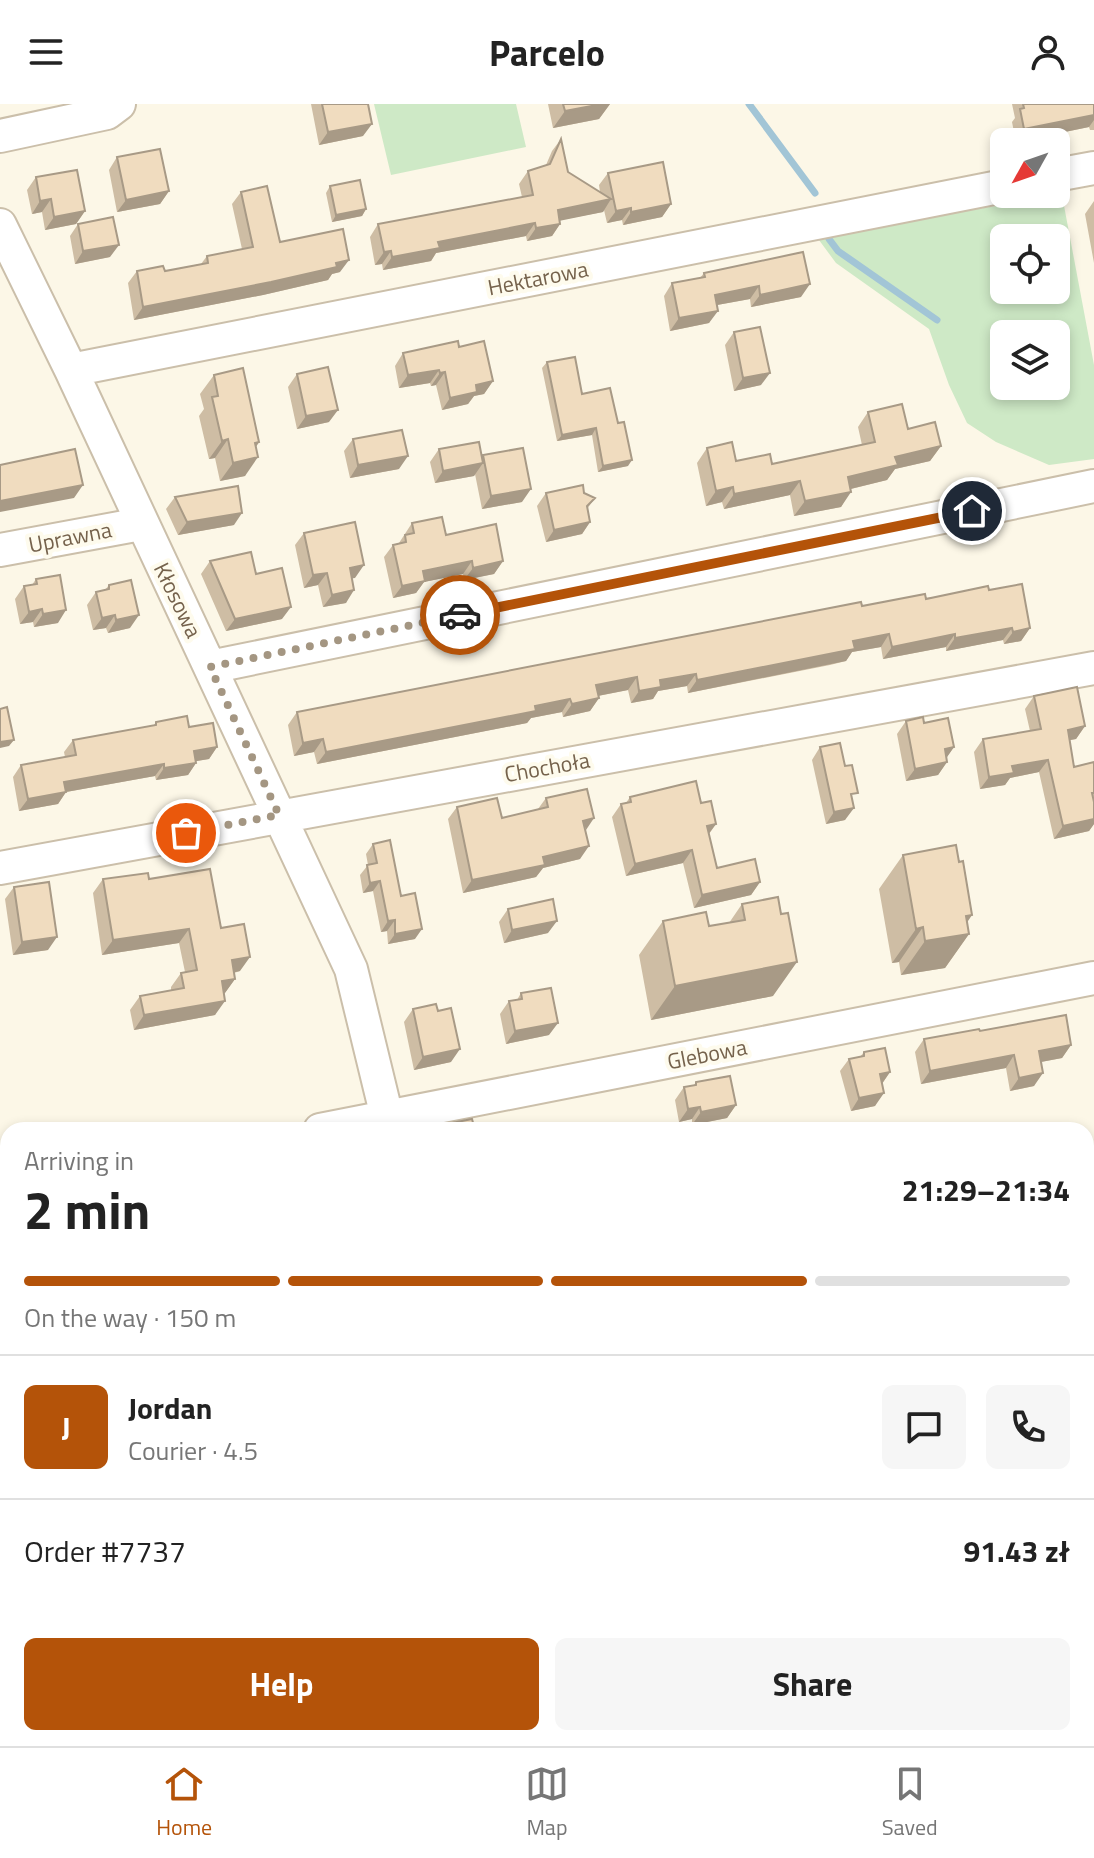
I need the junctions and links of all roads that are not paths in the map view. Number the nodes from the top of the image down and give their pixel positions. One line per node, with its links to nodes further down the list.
1 (119, 104): 2 (street)
2 (0, 136)
3 (1094, 168): 4 (street)
4 (1070, 172)
5 (990, 189): 7 (street, Hektarowa)
6 (0, 225): 7 (street, Kłosowa)
7 (71, 370): 9 (street, Kłosowa)
8 (1094, 486): 11 (street)
9 (141, 524): 10 (street, Uprawna); 11 (street, Kłosowa)
10 (0, 550)
11 (210, 667): 13 (street, Kłosowa)
12 (1094, 668): 13 (street, Chochoła)
13 (279, 815): 14 (street, Chochoła); 16 (street, Kłosowa)
14 (0, 868)
15 (1094, 978): 16 (street, Glebowa)
16 (387, 1117): 17 (street, Glebowa)
17 (361, 1122)

